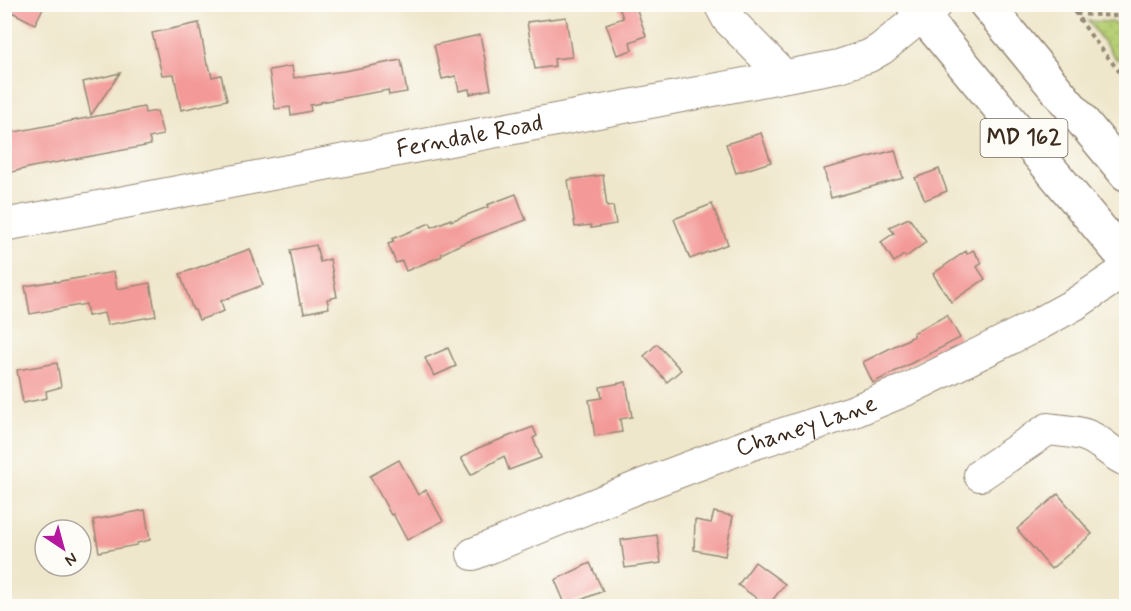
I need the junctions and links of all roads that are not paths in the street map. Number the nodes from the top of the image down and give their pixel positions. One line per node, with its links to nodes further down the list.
1 (720, 4): 4 (street)
2 (986, 4): 5 (main road, MD 162)
3 (924, 8): 4 (street, Ferndale Road); 7 (main road, MD 162)
4 (784, 76): 6 (street, Ferndale Road)
5 (1126, 174)
6 (4, 225)
7 (1126, 260)
8 (1126, 270): 11 (street, Chaney Lane)
9 (1126, 460): 10 (street)
10 (980, 475)
11 (473, 554)

